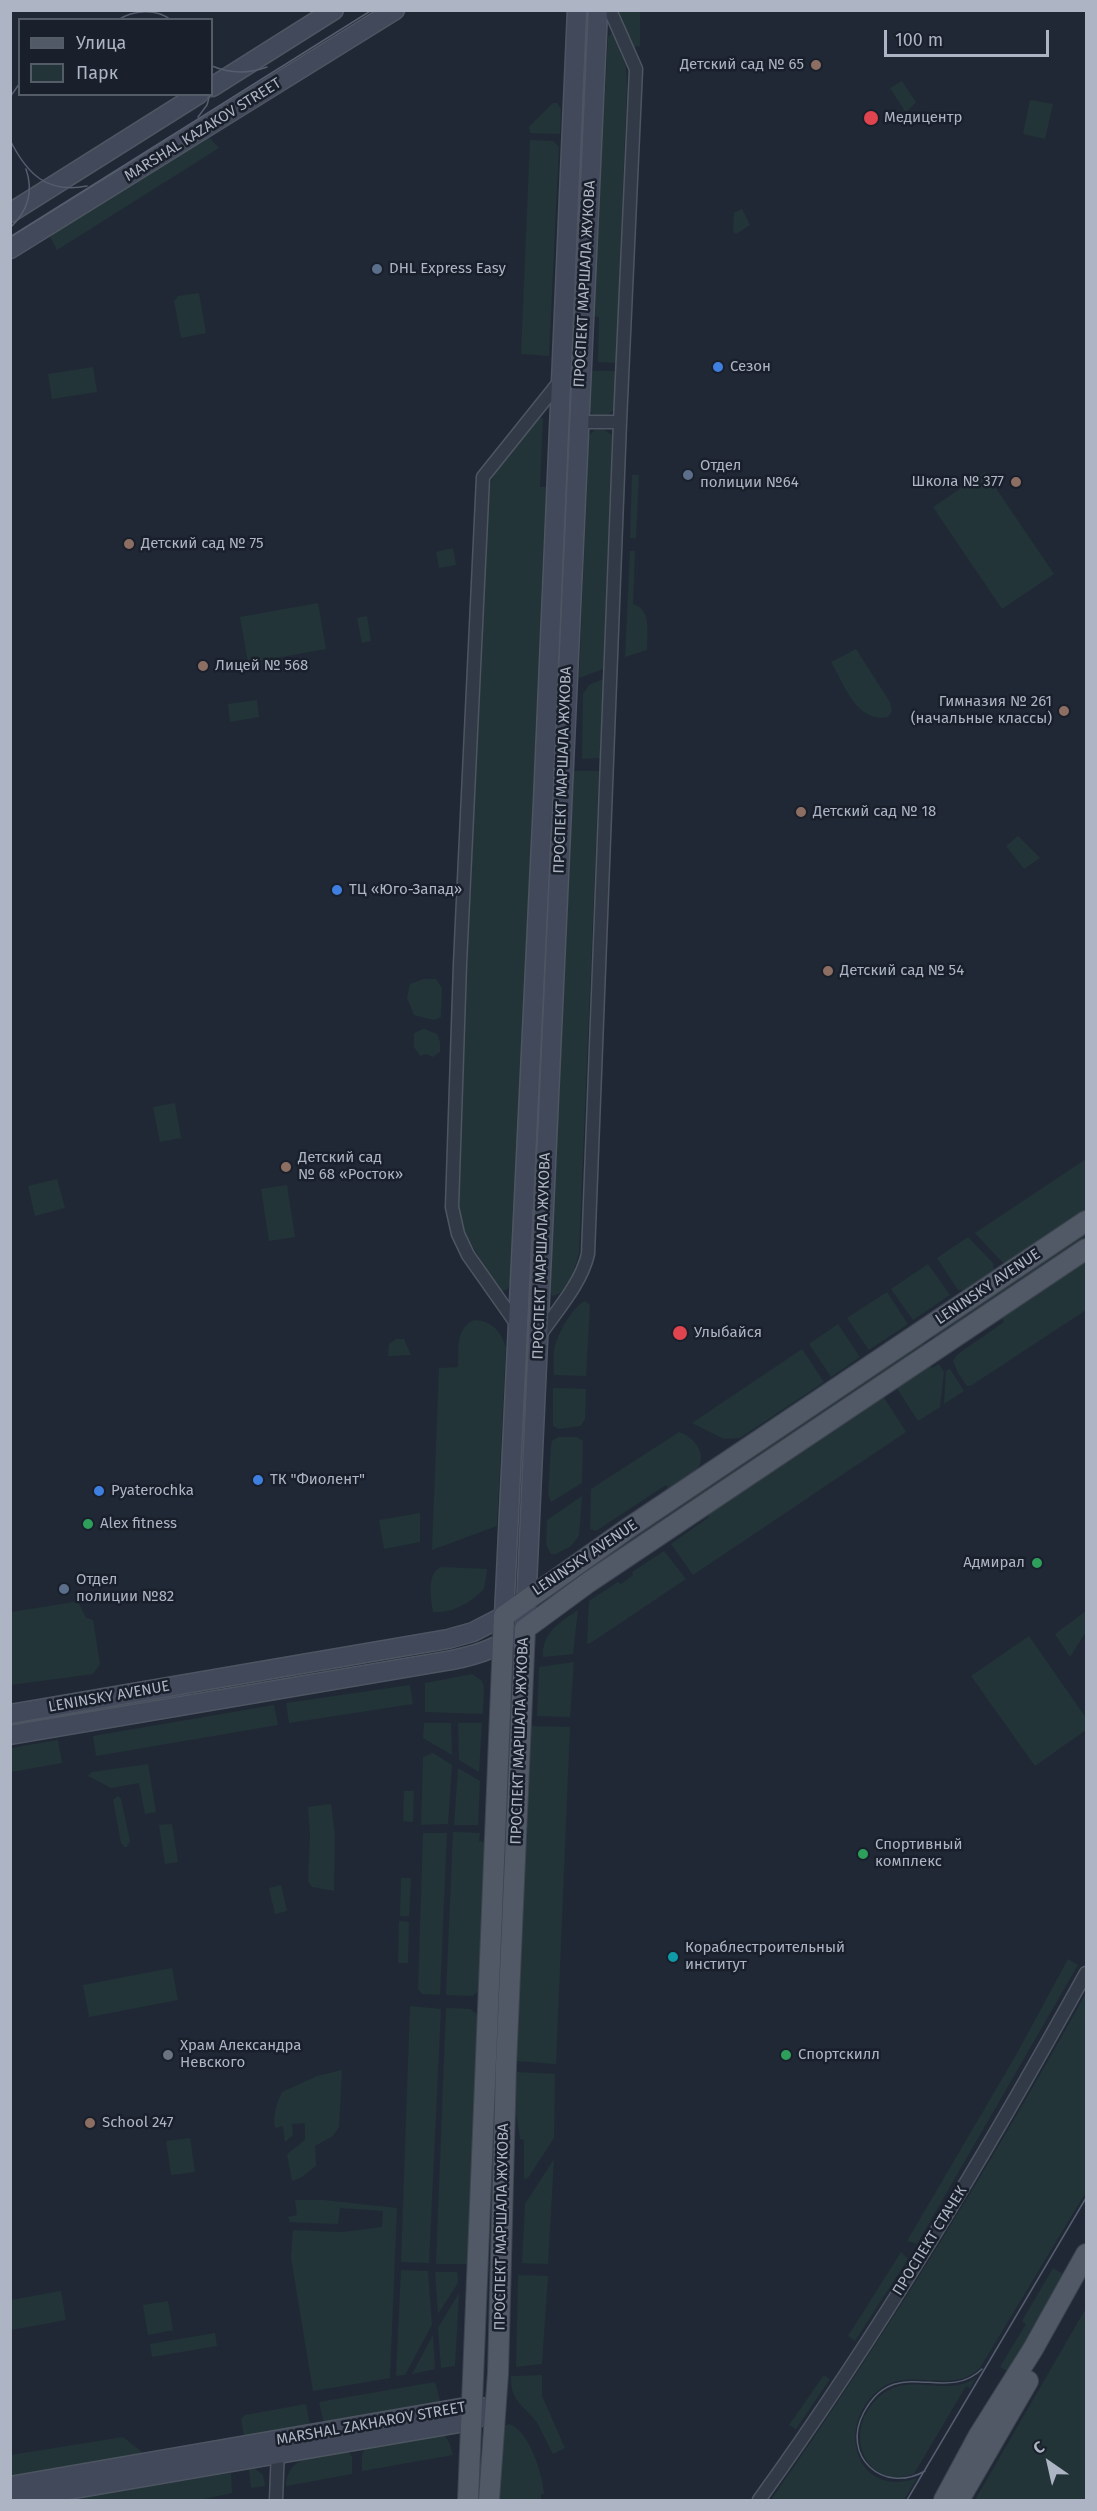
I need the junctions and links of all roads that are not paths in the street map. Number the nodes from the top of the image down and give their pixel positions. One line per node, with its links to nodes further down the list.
1 (334, 10): 6 (main road)
2 (395, 10): 9 (main road, MARSHAL KAZAKOV STREET)
3 (577, 10): 10 (main road, ПРОСПЕКТ МАРШАЛА ЖУКОВА)
4 (598, 10): 11 (main road, ПРОСПЕКТ МАРШАЛА ЖУКОВА)
5 (610, 10): 12 (street)
6 (213, 86)
7 (196, 96): 8 (main road)
8 (10, 213)
9 (10, 249)
10 (560, 381): 15 (main road, ПРОСПЕКТ МАРШАЛА ЖУКОВА); 15 (street)
11 (578, 422): 12 (street); 16 (main road, ПРОСПЕКТ МАРШАЛА ЖУКОВА)
12 (620, 422): 16 (street)
13 (1086, 1221): 17 (main road, LENINSKY AVENUE)
14 (1086, 1249): 19 (main road, LENINSKY AVENUE)
15 (518, 1326): 18 (main road, ПРОСПЕКТ МАРШАЛА ЖУКОВА)
16 (539, 1336): 17 (main road, ПРОСПЕКТ МАРШАЛА ЖУКОВА)
17 (526, 1599): 18 (main road, LENINSKY AVENUE); 19 (main road, ПРОСПЕКТ МАРШАЛА ЖУКОВА)
18 (504, 1616): 20 (main road, ПРОСПЕКТ МАРШАЛА ЖУКОВА); 21 (main road, LENINSKY AVENUE)
19 (525, 1629): 20 (main road, LENINSKY AVENUE); 26 (main road, ПРОСПЕКТ МАРШАЛА ЖУКОВА)
20 (502, 1645): 22 (main road, LENINSKY AVENUE); 27 (main road, ПРОСПЕКТ МАРШАЛА ЖУКОВА)
21 (10, 1714)
22 (10, 1736)
23 (1086, 1972): 34 (street, ПРОСПЕКТ СТАЧЕК)
24 (1086, 2254): 35 (main road)
25 (1086, 2279): 36 (main road)
26 (495, 2410): 27 (main road, MARSHAL ZAKHAROV STREET); 33 (main road, ПРОСПЕКТ МАРШАЛА ЖУКОВА)
27 (472, 2413): 28 (main road, MARSHAL ZAKHAROV STREET); 32 (main road, ПРОСПЕКТ МАРШАЛА ЖУКОВА)
28 (278, 2447): 29 (main road, MARSHAL ZAKHAROV STREET); 30 (main road, MARSHAL ZAKHAROV STREET); 31 (street)
29 (10, 2486)
30 (10, 2500)
31 (276, 2500)
32 (468, 2500)
33 (489, 2500)
34 (759, 2500)
35 (944, 2500)
36 (959, 2500)

